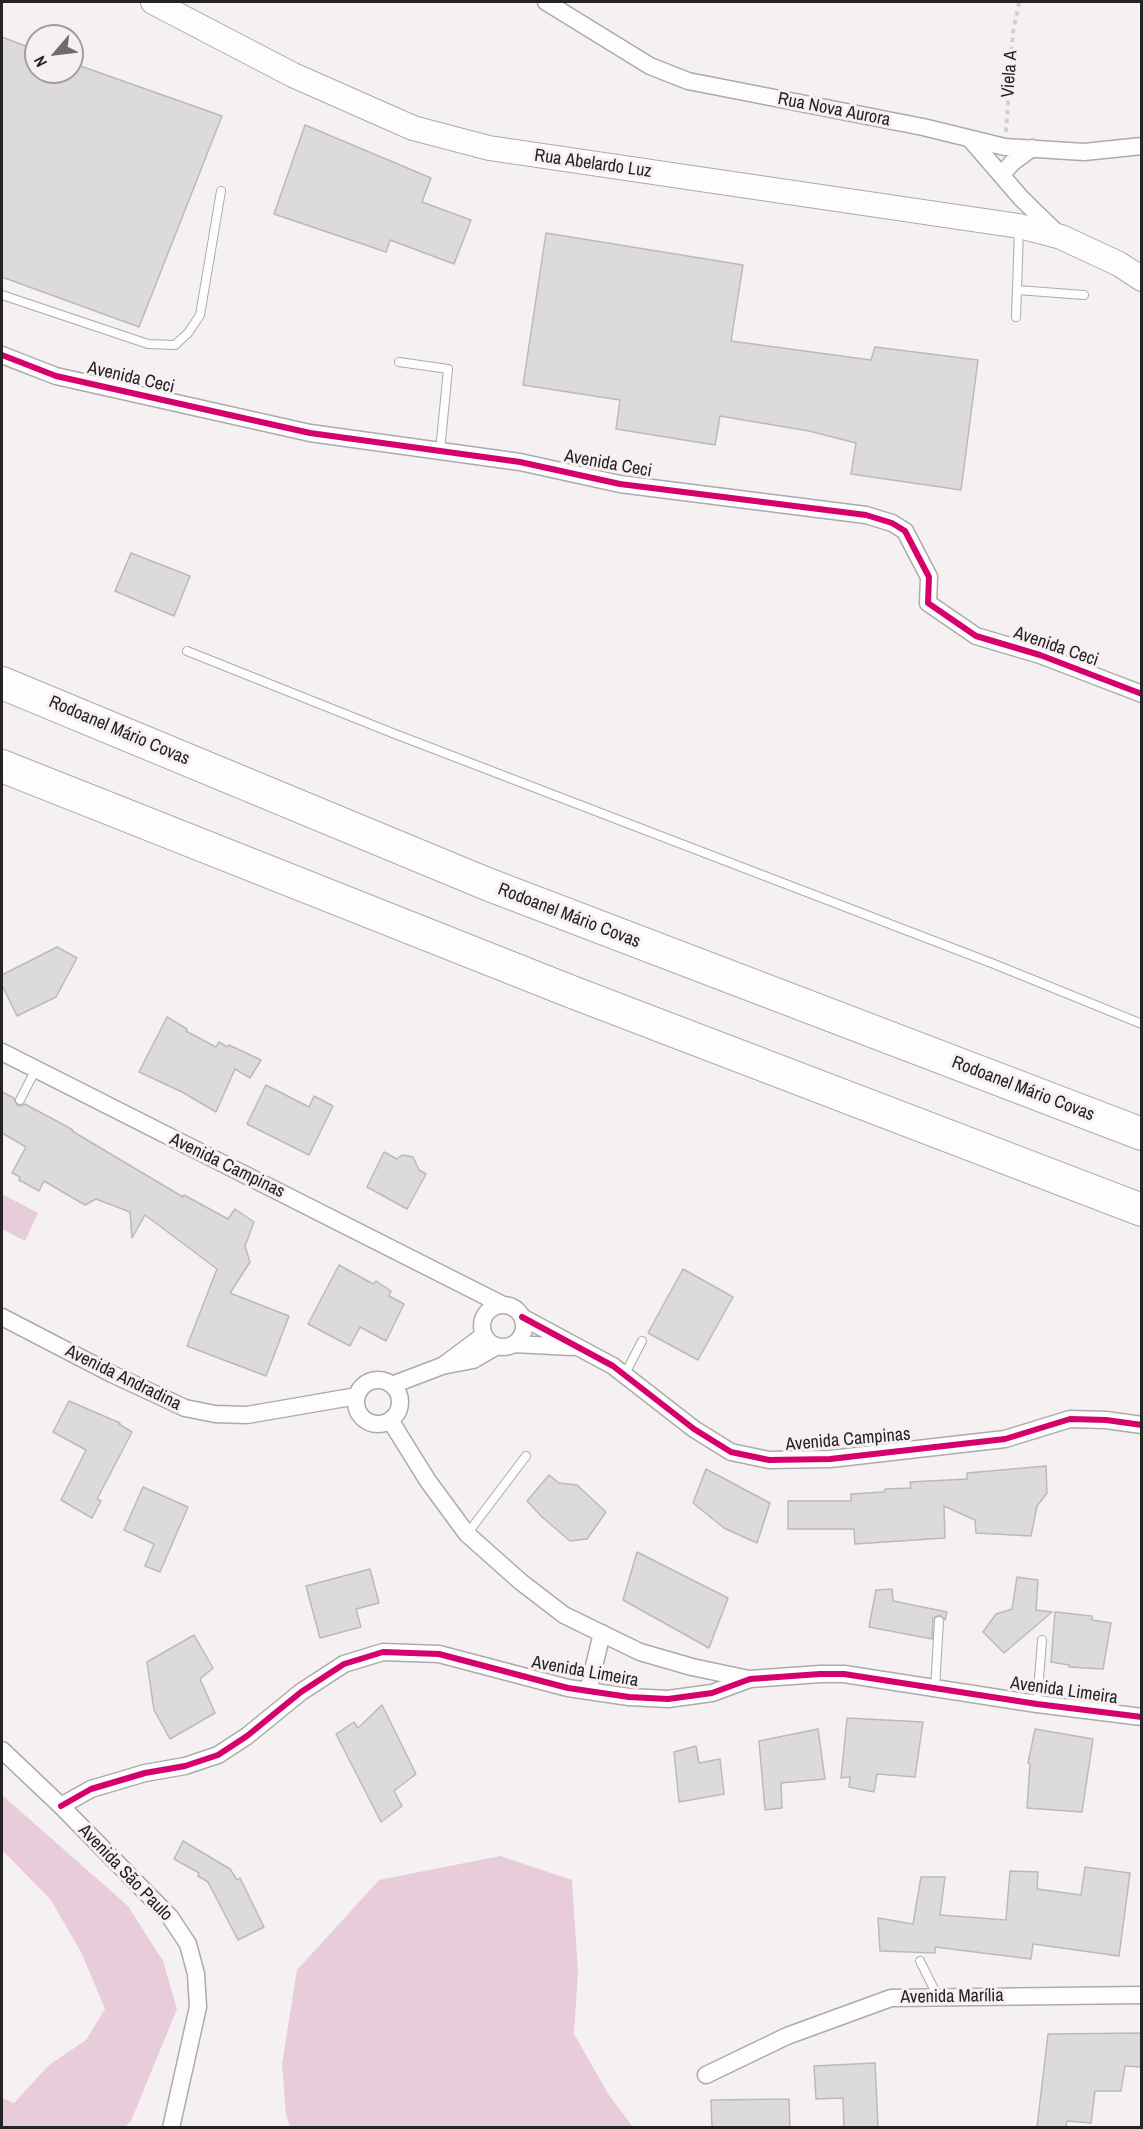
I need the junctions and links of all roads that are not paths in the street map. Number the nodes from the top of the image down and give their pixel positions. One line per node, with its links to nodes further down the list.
1 (153, 2): 8 (main road, Rua Abelardo Luz)
2 (546, 2): 3 (street, Rua Nova Aurora)
3 (970, 139): 5 (street, Rua Nova Aurora); 6 (street, Rua Abelardo Luz)
4 (1142, 146): 5 (street, Rua Nova Aurora)
5 (1032, 148): 6 (street)
6 (1001, 175): 9 (street, Rua Abelardo Luz)
7 (221, 191): 12 (lane)
8 (1019, 226): 9 (main road, Rua Abelardo Luz); 11 (lane)
9 (1061, 237): 10 (main road, Rua Abelardo Luz)
10 (1142, 279)
11 (1017, 290): 13 (lane); 14 (lane)
12 (2, 295)
13 (1084, 295)
14 (1016, 317)
15 (2, 355): 17 (street, Avenida Ceci)
16 (399, 362): 17 (lane)
17 (440, 451): 20 (street, Avenida Ceci)
18 (187, 651): 22 (lane)
19 (2, 683): 26 (highway, Rodoanel Mário Covas)
20 (1142, 694)
21 (2, 766): 27 (highway)
22 (1142, 1024)
23 (2, 1052): 24 (street, Avenida Campinas)
24 (36, 1070): 25 (lane); 28 (street, Avenida Campinas)
25 (20, 1100)
26 (1142, 1134)
27 (1142, 1210)
28 (452, 1281): 29 (street, Avenida Campinas); 30 (street, Avenida Campinas)
29 (502, 1305): 30 (street); 32 (street)
30 (485, 1315): 33 (street)
31 (2, 1317): 41 (street, Avenida Andradina)
32 (522, 1317): 35 (street); 37 (street, Avenida Campinas)
33 (484, 1335): 36 (street); 38 (street)
34 (642, 1341): 39 (lane)
35 (514, 1344): 36 (street); 37 (street, Avenida Campinas)
36 (497, 1346): 38 (street)
37 (579, 1347): 39 (street, Avenida Campinas)
38 (442, 1366): 40 (street)
39 (624, 1376): 43 (street, Avenida Campinas)
40 (392, 1385): 41 (street); 42 (street)
41 (357, 1395): 42 (street)
42 (390, 1420): 45 (street)
43 (1142, 1425)
44 (526, 1456): 45 (lane)
45 (467, 1534): 47 (street)
46 (939, 1621): 50 (lane)
47 (602, 1633): 49 (street); 51 (street)
48 (1042, 1640): 52 (lane)
49 (750, 1679): 50 (street, Avenida Limeira); 51 (street, Avenida Limeira)
50 (935, 1688): 52 (street, Avenida Limeira)
51 (588, 1691): 55 (street, Avenida Limeira)
52 (1037, 1704): 53 (street, Avenida Limeira)
53 (1142, 1716)
54 (2, 1750): 55 (street, Avenida São Paulo)
55 (61, 1806): 60 (street, Avenida São Paulo)
56 (920, 1960): 58 (lane)
57 (1142, 1995): 58 (street, Avenida Marília)
58 (938, 1997): 59 (street, Avenida Marília)
59 (706, 2075)
60 (168, 2126)

